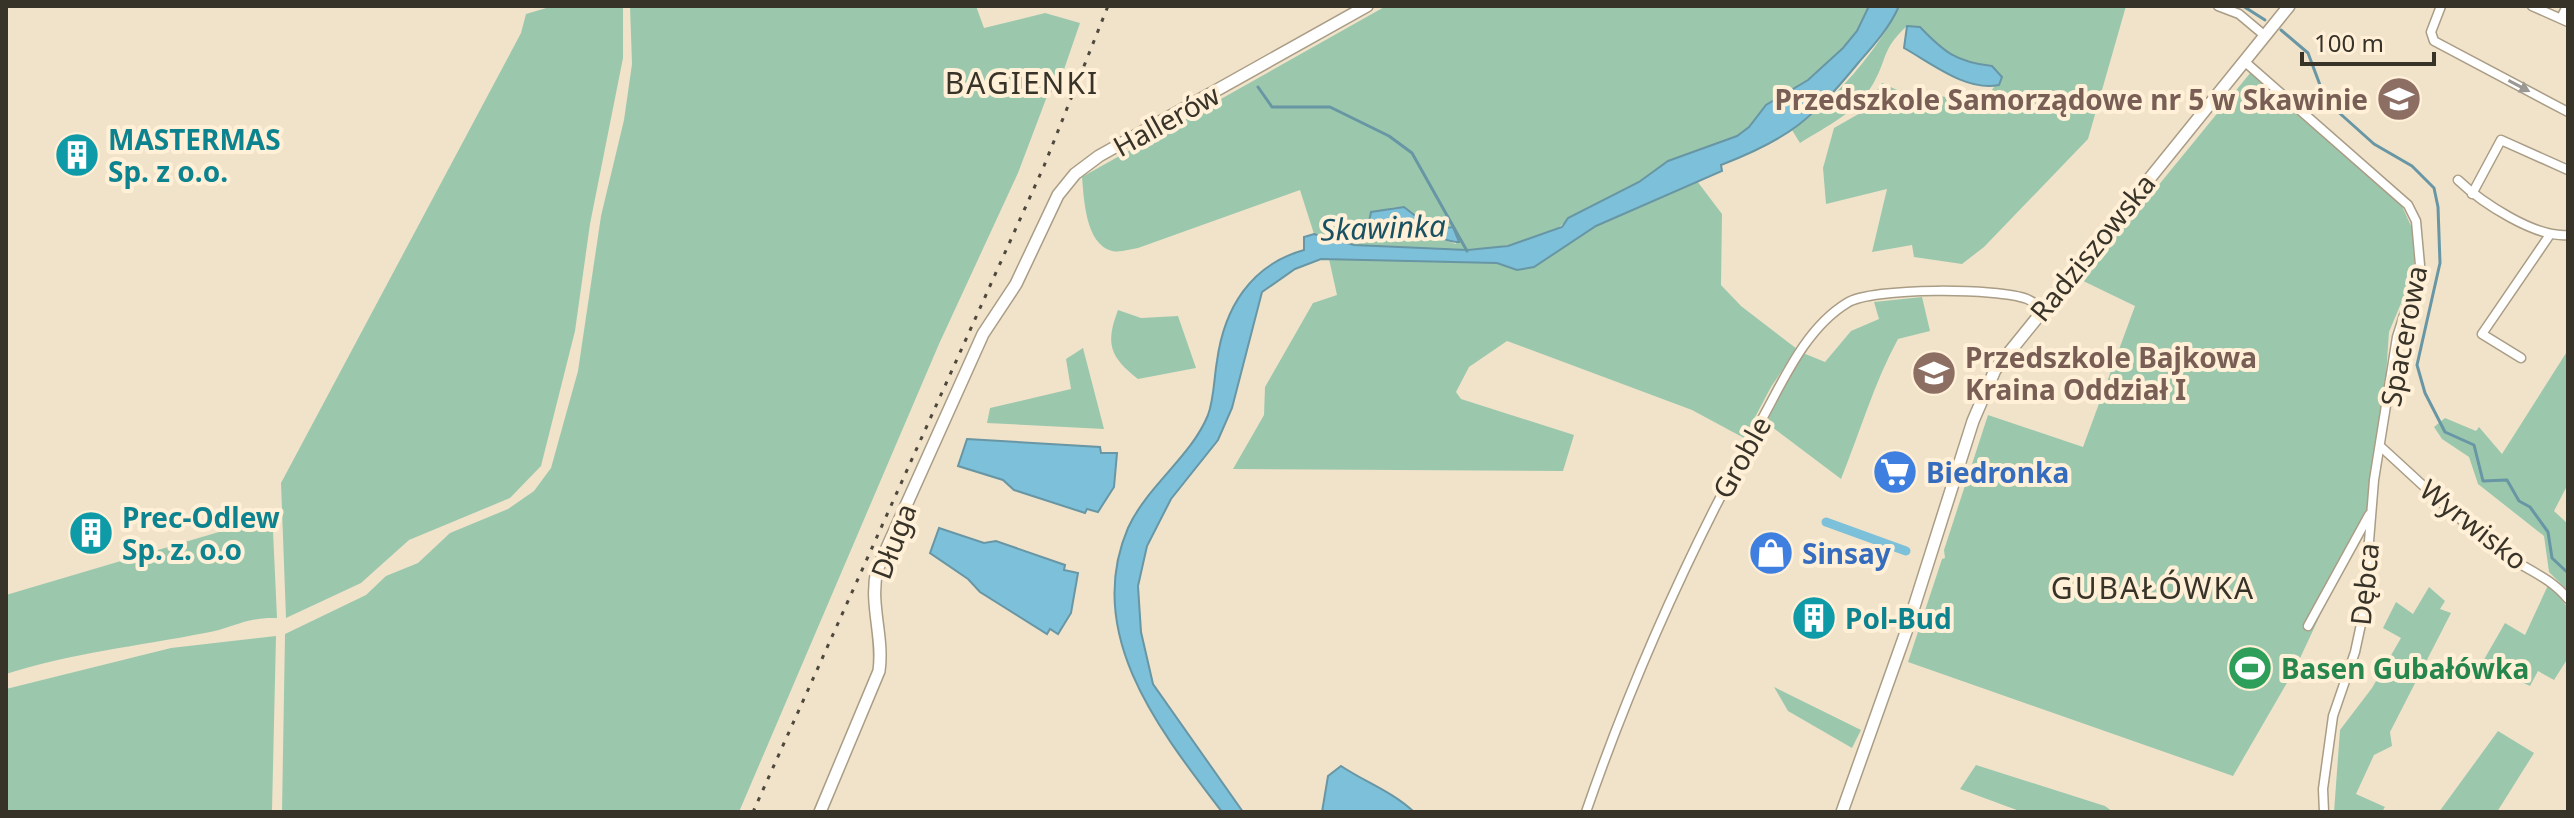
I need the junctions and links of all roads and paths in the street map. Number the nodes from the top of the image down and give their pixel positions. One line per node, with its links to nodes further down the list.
1 (1367, 6): 16 (street, Hallerów)
2 (2218, 6): 8 (street)
3 (2289, 6): 8 (street, Radziszowska)
4 (2441, 6): 10 (street, one-way to 10)
5 (2532, 6): 7 (street)
6 (2567, 6): 7 (street)
7 (2564, 20)
8 (2264, 35): 9 (street, Radziszowska)
9 (2244, 61): 17 (street, Radziszowska); 19 (street, Spacerowa)
10 (2568, 112)
11 (2568, 170): 13 (street)
12 (2458, 180): 13 (street)
13 (2472, 194): 15 (street)
14 (2568, 235): 15 (street)
15 (2549, 236): 18 (street)
16 (1016, 284): 23 (street, Długa)
17 (2042, 308): 24 (street, Groble); 25 (street, Radziszowska)
18 (2521, 358)
19 (2381, 447): 20 (street, Dębca); 21 (street, Wyrwisko)
20 (2372, 511): 22 (street); 26 (street, Dębca)
21 (2568, 599)
22 (2308, 626)
23 (820, 812)
24 (1586, 812)
25 (1842, 812)
26 (2324, 812)

